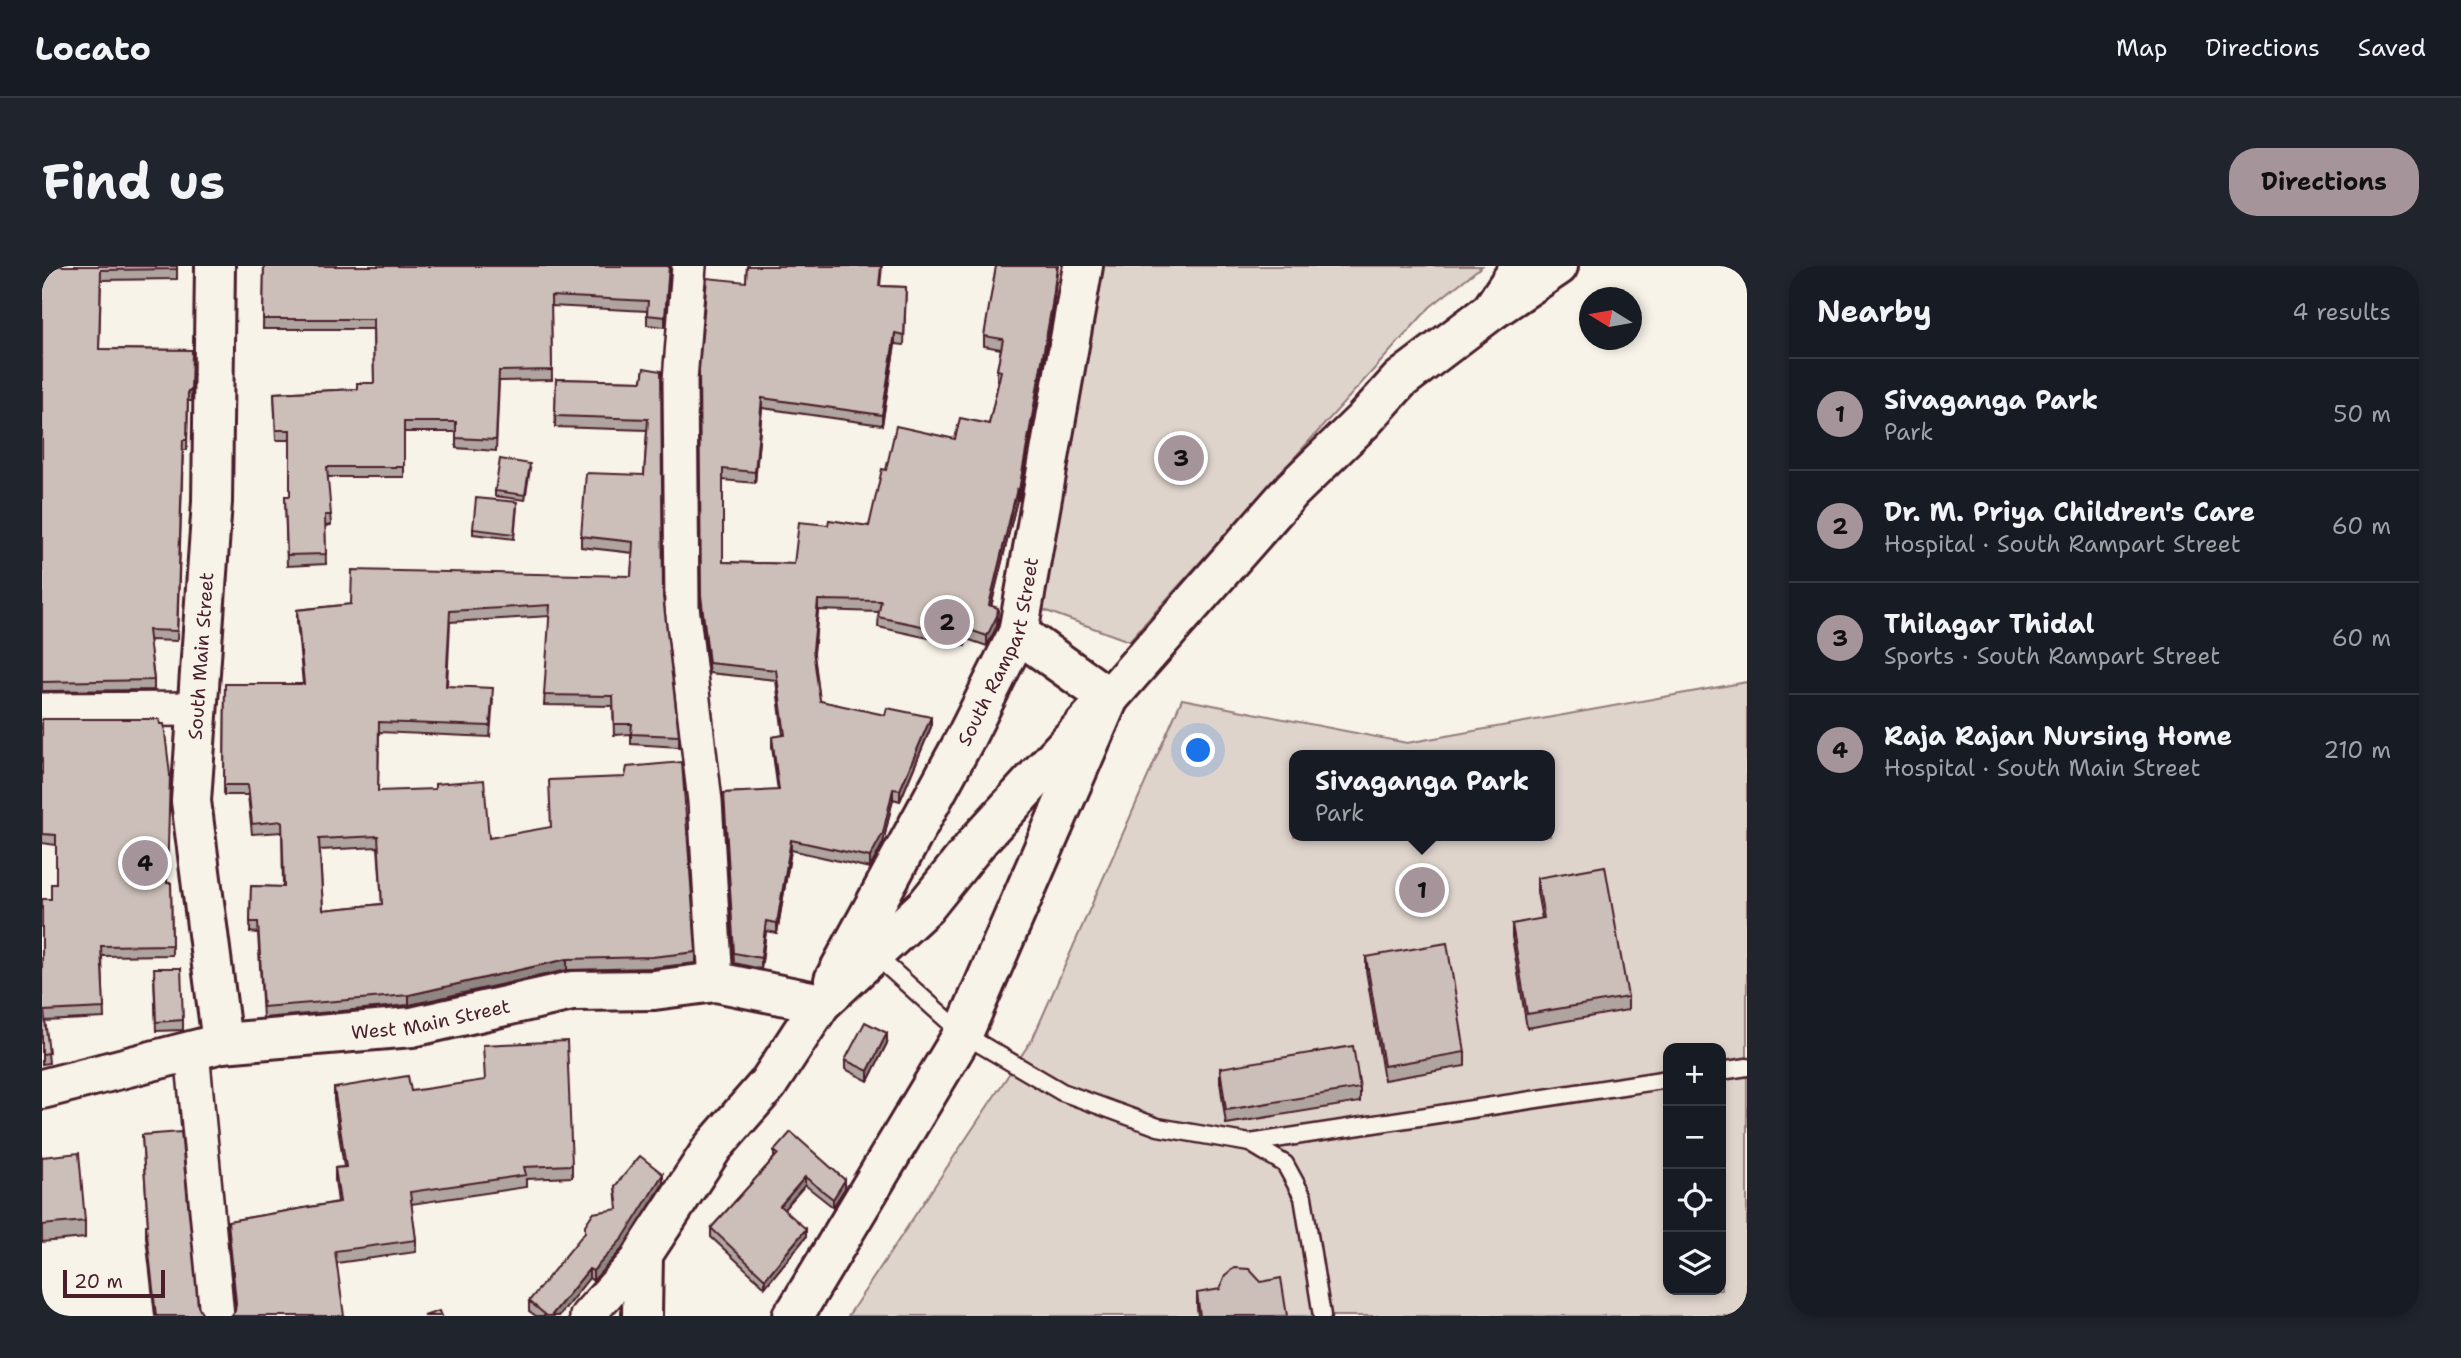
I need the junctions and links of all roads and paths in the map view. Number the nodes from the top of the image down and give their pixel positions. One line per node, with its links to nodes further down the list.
1 (215, 266): 9 (street, South Main Street)
2 (688, 266): 12 (street)
3 (1083, 266): 7 (street, South Rampart Street)
4 (1521, 266): 6 (street)
5 (1558, 266): 6 (street)
6 (1490, 311): 8 (street)
7 (1018, 633): 8 (street); 13 (street, South Rampart Street)
8 (1109, 698): 11 (street); 14 (street)
9 (198, 709): 10 (street); 15 (street, South Main Street)
10 (42, 710)
11 (875, 955): 13 (street); 14 (lane)
12 (716, 982): 13 (street, West Main Street); 15 (street, West Main Street)
13 (821, 1003): 21 (street)
14 (963, 1034): 20 (lane); 25 (street)
15 (207, 1047): 19 (street, West Main Street); 22 (street)
16 (1747, 1067): 17 (lane)
17 (1726, 1070)
18 (1663, 1080): 20 (lane)
19 (42, 1089)
20 (1250, 1143): 26 (lane)
21 (643, 1254): 23 (street); 24 (street)
22 (217, 1316)
23 (587, 1316)
24 (642, 1316)
25 (792, 1316)
26 (1322, 1316)

